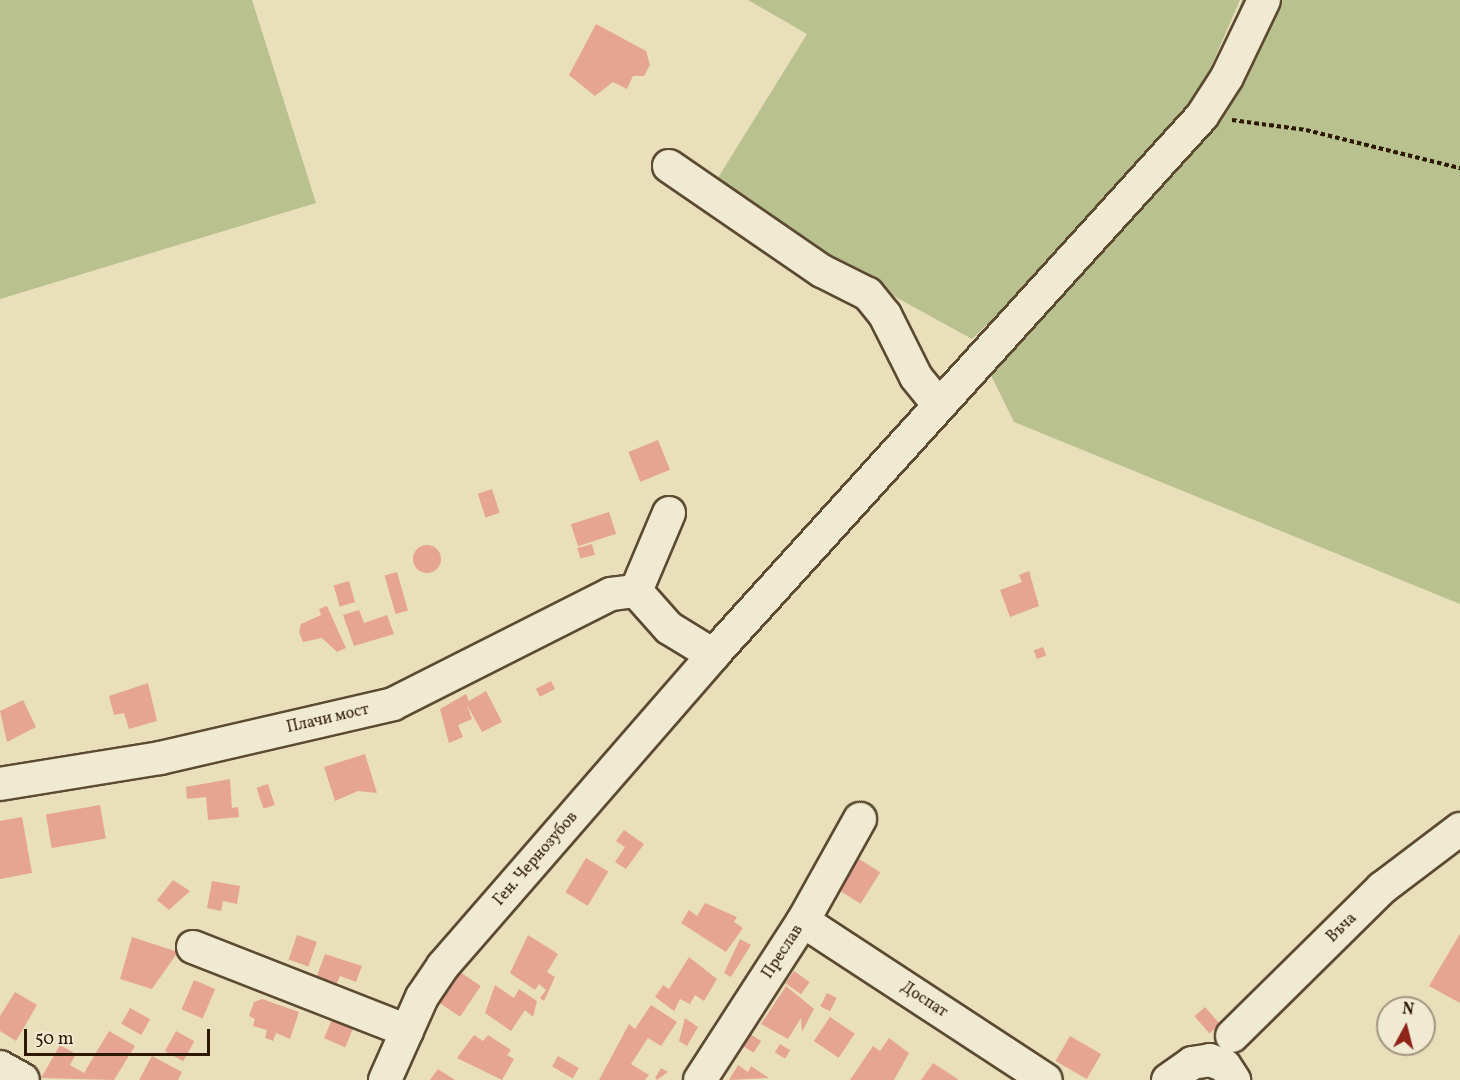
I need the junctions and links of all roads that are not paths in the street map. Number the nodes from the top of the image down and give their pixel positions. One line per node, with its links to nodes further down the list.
1 (1264, 0): 3 (street, Ген. Чернозубов)
2 (669, 166): 3 (street)
3 (939, 405): 6 (street, Ген. Чернозубов)
4 (669, 513): 5 (street)
5 (636, 591): 6 (street); 7 (street, Плачи мост)
6 (713, 655): 12 (street, Ген. Чернозубов)
7 (0, 784)
8 (860, 819): 10 (street, Преслав)
9 (1460, 829): 13 (street, Въча)
10 (803, 921): 17 (street, Преслав); 18 (street, Доспат)
11 (193, 947): 12 (street)
12 (407, 1031): 16 (street, Ген. Чернозубов)
13 (1232, 1036)
14 (0, 1067): 15 (street)
15 (23, 1080)
16 (385, 1080)
17 (700, 1080)
18 (1046, 1080)
19 (1168, 1080): 20 (street)
20 (1234, 1080)

